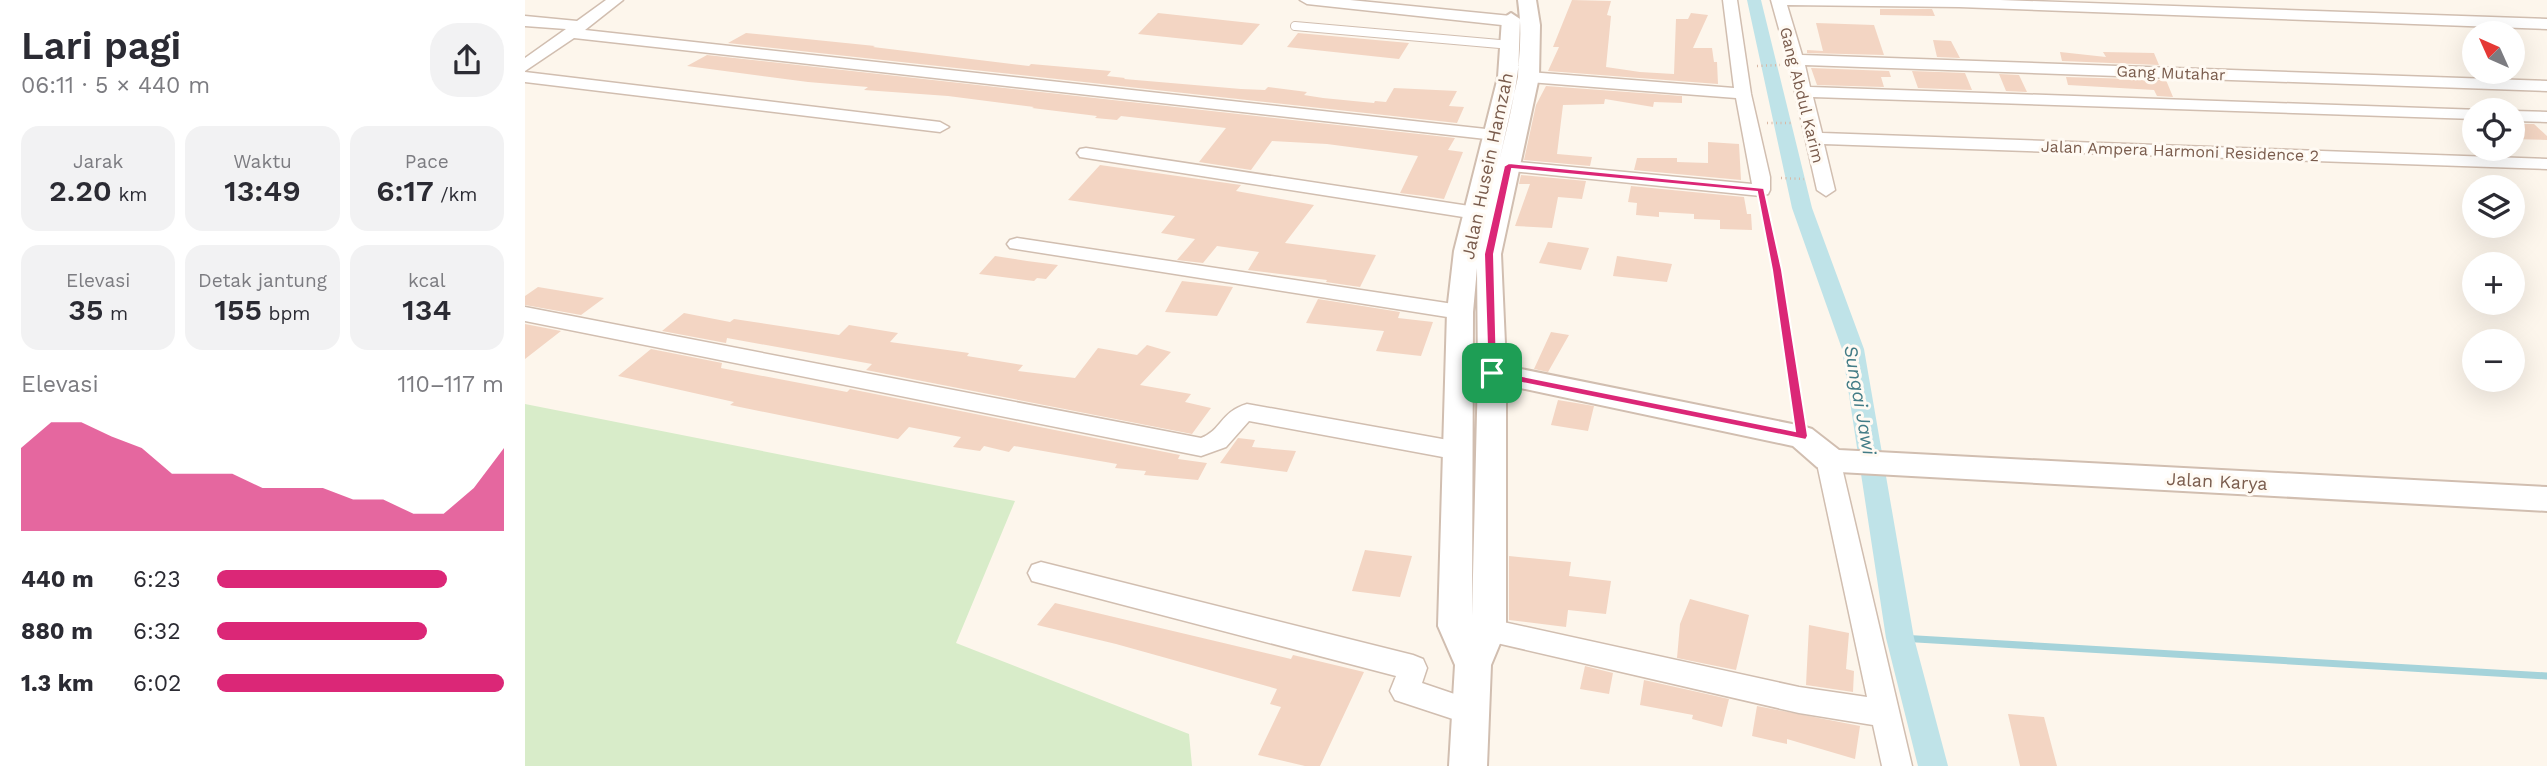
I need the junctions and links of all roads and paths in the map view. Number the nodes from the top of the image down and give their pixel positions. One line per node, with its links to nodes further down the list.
1 (616, 0): 9 (street)
2 (1307, 0): 5 (street)
3 (1730, 0): 17 (street)
4 (1778, 0): 7 (street); 10 (street, Gang Abdul Karim)
5 (1515, 16): 8 (lane); 14 (street, Jalan Husein Hamzah); 24 (street, Jalan Husein Hamzah)
6 (525, 21): 9 (street)
7 (2547, 24)
8 (1295, 26)
9 (576, 29): 11 (street); 24 (street)
10 (1787, 62): 12 (path); 15 (street, Gang Mutahar); 16 (street, Gang Abdul Karim)
11 (525, 65)
12 (1755, 66)
13 (525, 77): 23 (street)
14 (1529, 77): 17 (street); 28 (street, Jalan Husein Hamzah)
15 (2547, 86)
16 (1803, 92): 18 (street); 25 (street, Gang Abdul Karim)
17 (1743, 94): 31 (street)
18 (2462, 114)
19 (2525, 116): 20 (street)
20 (2547, 117)
21 (1768, 123): 22 (path)
22 (1792, 123)
23 (940, 127)
24 (1495, 135): 32 (street, Jalan Husein Hamzah)
25 (1814, 138): 27 (street, Jalan Ampera Harmoni Residence 2); 30 (street, Gang Abdul Karim)
26 (1086, 153): 32 (street)
27 (2547, 164)
28 (1509, 166): 31 (street); 36 (street, Jalan Husein Hamzah)
29 (1777, 178): 30 (path)
30 (1819, 185)
31 (1761, 190): 37 (path)
32 (1476, 213): 34 (street, Jalan Husein Hamzah)
33 (1017, 244): 34 (street)
34 (1461, 312): 38 (street, Jalan Husein Hamzah)
35 (525, 314): 38 (street)
36 (1492, 373): 37 (street); 43 (street, Jalan Husein Hamzah)
37 (1802, 436): 39 (street)
38 (1459, 451): 42 (street, Jalan Husein Hamzah)
39 (1833, 460): 40 (street, Jalan Karya); 46 (street)
40 (2547, 499)
41 (1041, 573): 45 (street)
42 (1455, 626): 43 (street); 44 (street, Jalan Husein Hamzah)
43 (1489, 629): 44 (street, Jalan Husein Hamzah); 46 (street)
44 (1473, 665): 45 (street, Jalan Husein Hamzah)
45 (1471, 712): 47 (street, Jalan Husein Hamzah)
46 (1885, 713): 48 (street)
47 (1468, 766)
48 (1897, 766)

